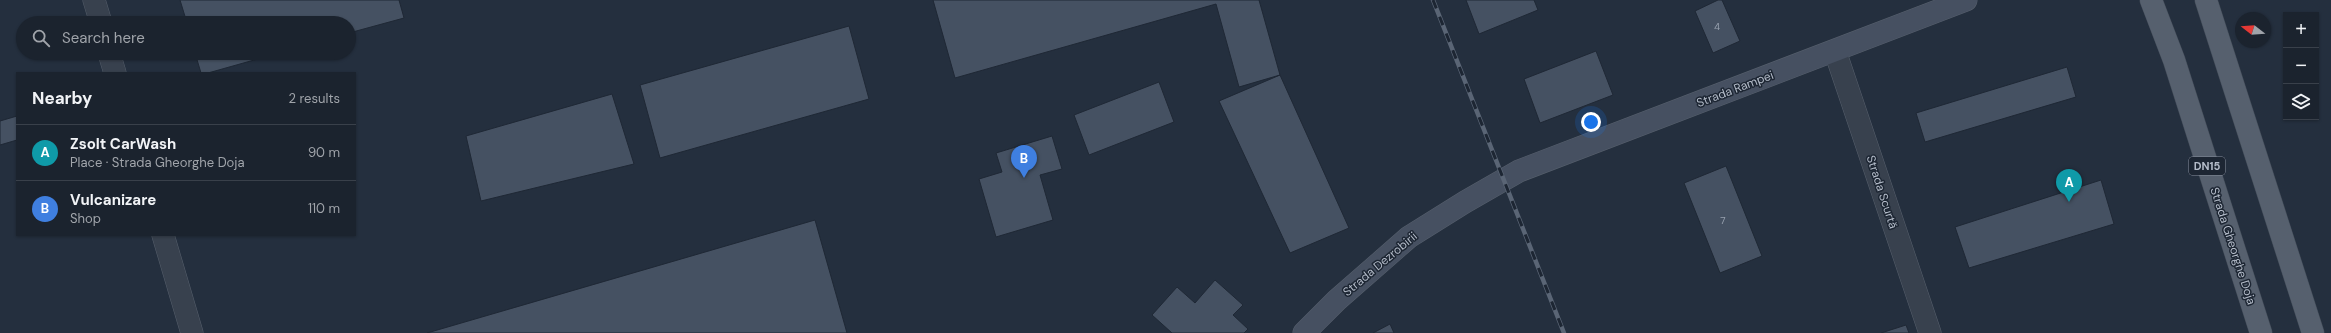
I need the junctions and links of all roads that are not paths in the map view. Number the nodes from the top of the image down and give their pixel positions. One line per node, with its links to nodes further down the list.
1 (94, 0): 5 (street)
2 (1966, 0): 6 (main road, Strada Rampei)
3 (2152, 0): 14 (main road, Strada Gheorghe Doja / DN15)
4 (2206, 0): 15 (main road)
5 (99, 16)
6 (1835, 51): 9 (main road, Strada Rampei); 13 (street, Strada Scurtă)
7 (112, 60): 8 (street)
8 (115, 72)
9 (1505, 180): 12 (main road, Strada Dezrobirii)
10 (163, 236): 11 (street)
11 (192, 333)
12 (1304, 333)
13 (1930, 333)
14 (2261, 333)
15 (2313, 333)

